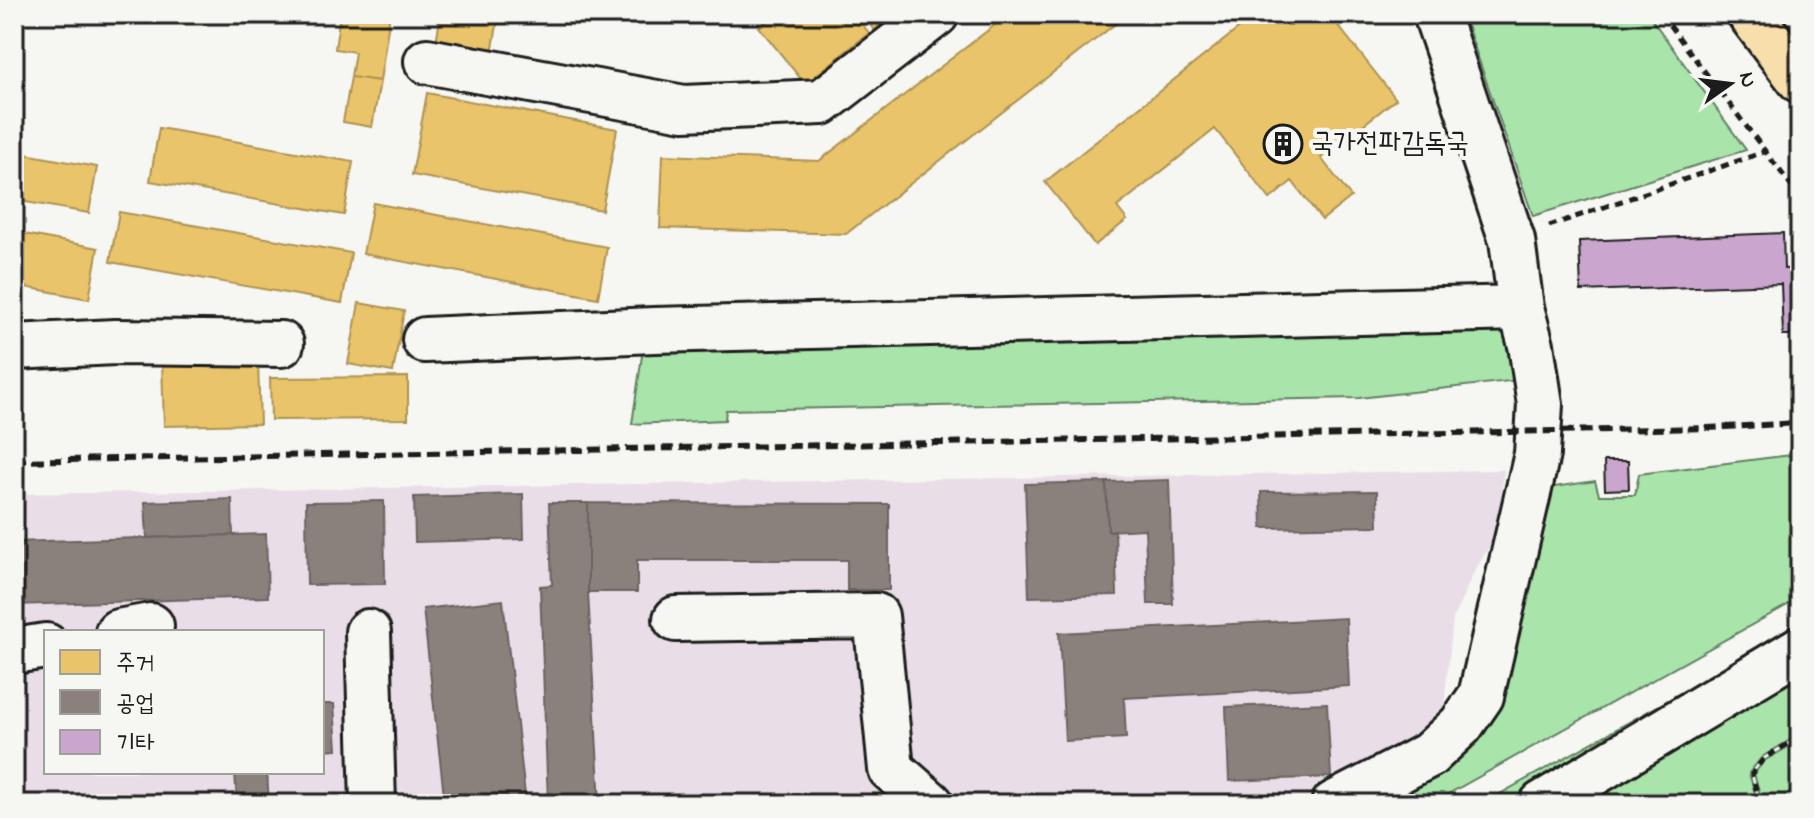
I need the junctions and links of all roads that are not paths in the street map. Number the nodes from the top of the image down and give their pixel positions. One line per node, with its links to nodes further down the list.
1 (936, 14): 4 (street)
2 (1436, 14): 6 (street)
3 (1750, 14): 5 (main road)
4 (427, 61)
5 (1800, 80)
6 (1521, 308): 7 (street); 17 (street)
7 (425, 340)
8 (281, 344): 9 (street)
9 (14, 347)
10 (676, 619): 16 (street)
11 (368, 632): 15 (street)
12 (44, 646): 14 (street)
13 (1800, 649): 18 (street)
14 (14, 651)
15 (373, 804)
16 (931, 804)
17 (1334, 804)
18 (1542, 804)

